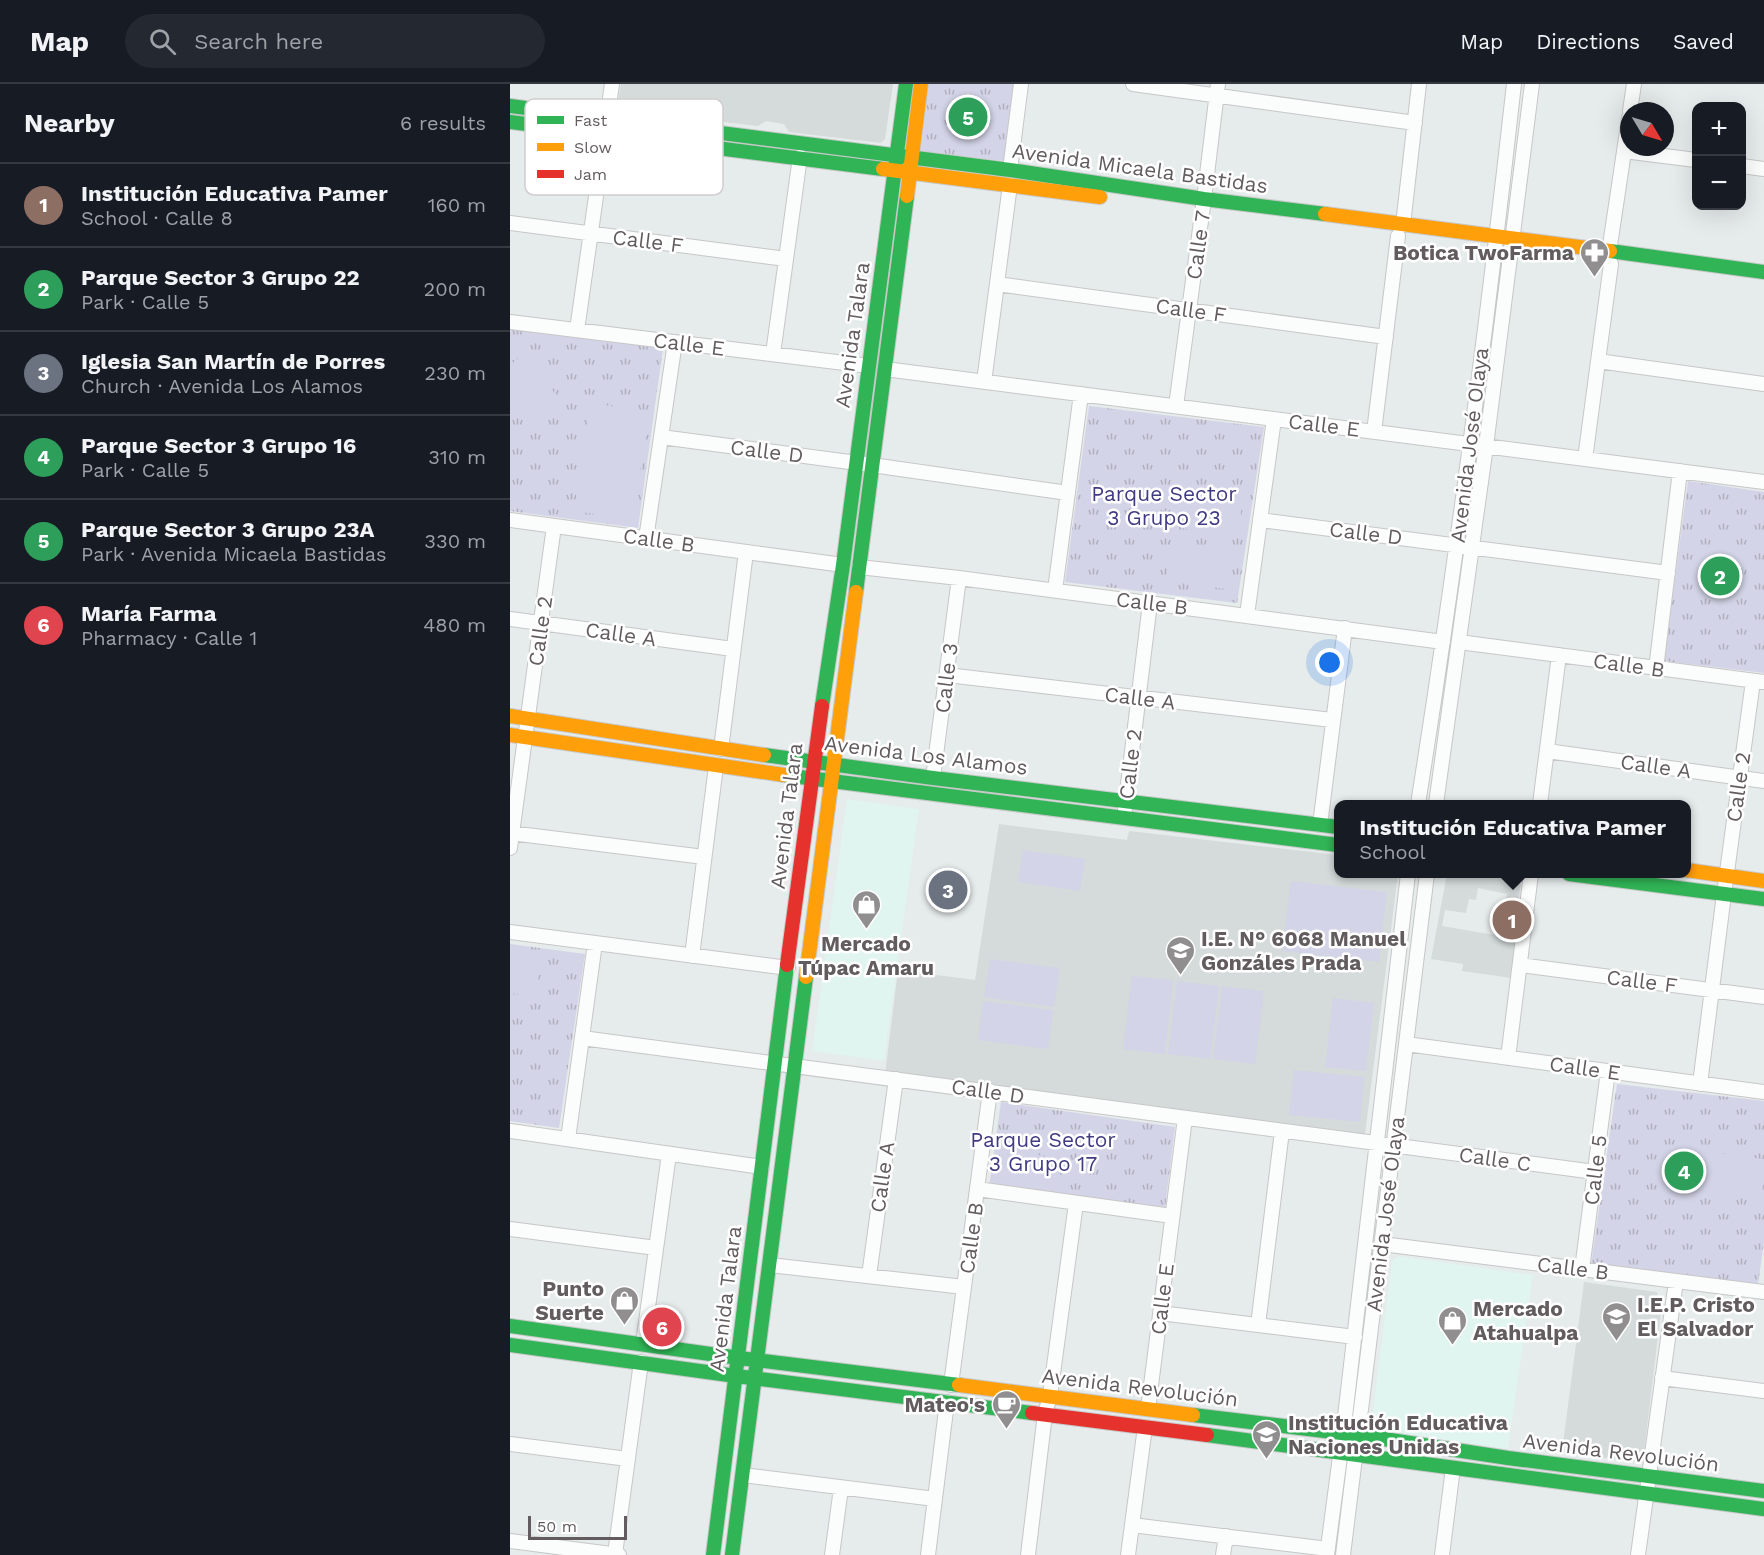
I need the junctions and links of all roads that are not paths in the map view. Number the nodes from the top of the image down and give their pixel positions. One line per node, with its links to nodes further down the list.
1 (612, 84): 11 (street)
2 (906, 84): 20 (street, Avenida Talara)
3 (921, 84): 24 (street, Avenida Talara)
4 (1021, 84): 29 (street)
5 (1133, 84): 10 (street)
6 (1419, 84): 17 (street)
7 (1514, 84): 37 (street, Avenida José Olaya)
8 (1532, 84): 38 (street, Avenida José Olaya)
9 (1634, 84): 12 (street)
10 (1217, 90): 17 (street); 33 (street, Calle 7)
11 (610, 99)
12 (1631, 102)
13 (510, 106): 14 (street, Avenida Micaela Bastidas)
14 (525, 109)
15 (510, 122): 16 (street, Avenida Micaela Bastidas)
16 (525, 123)
17 (1415, 123): 35 (street)
18 (723, 138): 20 (street, Avenida Micaela Bastidas)
19 (723, 145): 23 (street, Avenida Micaela Bastidas)
20 (897, 156): 24 (street, Avenida Micaela Bastidas); 28 (street, Avenida Talara)
21 (1623, 156): 39 (street)
22 (1664, 156): 25 (street)
23 (800, 157): 28 (street, Avenida Micaela Bastidas); 40 (street)
24 (912, 158): 29 (street, Avenida Micaela Bastidas); 30 (street, Avenida Talara)
25 (1692, 160)
26 (1746, 167): 27 (street)
27 (1764, 169)
28 (895, 170): 30 (street, Avenida Micaela Bastidas); 51 (street, Avenida Talara)
29 (1010, 170): 33 (street, Avenida Micaela Bastidas)
30 (910, 172): 31 (street, Avenida Micaela Bastidas); 52 (street, Avenida Talara)
31 (1010, 185): 33 (street, Avenida Micaela Bastidas); 42 (street)
32 (596, 195): 36 (street)
33 (1203, 205): 35 (street, Avenida Micaela Bastidas); 44 (street, Calle 7)
34 (510, 223): 36 (street, Calle F)
35 (1400, 230): 37 (street, Avenida Micaela Bastidas); 47 (street)
36 (591, 234): 40 (street, Calle F); 46 (street)
37 (1496, 242): 38 (street, Avenida Micaela Bastidas); 60 (street, Avenida José Olaya)
38 (1511, 244): 39 (street, Avenida Micaela Bastidas); 61 (street, Avenida José Olaya)
39 (1610, 258): 41 (street, Avenida Micaela Bastidas); 43 (street, Avenida Micaela Bastidas); 50 (street)
40 (786, 259): 49 (street)
41 (1764, 272)
42 (997, 284): 44 (street, Calle F); 53 (street)
43 (1764, 284)
44 (1189, 310): 47 (street, Calle F); 56 (street, Calle 7)
45 (510, 322): 46 (street, Calle E)
46 (577, 330): 48 (street, Calle E)
47 (1386, 337): 58 (street)
48 (675, 342): 49 (street, Calle E); 59 (street)
49 (773, 354): 51 (street, Calle E)
50 (1598, 361): 54 (street); 62 (street)
51 (869, 366): 63 (street, Avenida Talara)
52 (885, 369): 53 (street, Calle E); 64 (street, Avenida Talara)
53 (984, 382): 55 (street, Calle E)
54 (1764, 384)
55 (1082, 394): 56 (street, Calle E); 67 (street)
56 (1176, 406): 57 (street, Calle E)
57 (1274, 419): 58 (street, Calle E); 69 (street)
58 (1374, 432): 60 (street, Calle E)
59 (661, 437): 63 (street, Calle D); 71 (street)
60 (1469, 444): 61 (street, Calle E); 72 (street, Avenida José Olaya)
61 (1486, 446): 62 (street, Calle E); 73 (street, Avenida José Olaya)
62 (1585, 459): 65 (street, Calle E)
63 (856, 463): 64 (street, Calle D); 75 (street, Avenida Talara)
64 (872, 465): 67 (street); 76 (street, Avenida Talara)
65 (1680, 471): 66 (street, Calle E); 77 (street)
66 (1764, 482)
67 (1068, 493): 79 (street)
68 (510, 520): 70 (street, Calle B)
69 (1260, 520): 72 (street, Calle D); 81 (street)
70 (554, 526): 71 (street, Calle B); 83 (street, Calle 2)
71 (646, 539): 74 (street, Calle B)
72 (1457, 545): 73 (street, Calle D); 85 (street, Avenida José Olaya)
73 (1472, 547): 77 (street); 86 (street, Avenida José Olaya)
74 (746, 552): 75 (street, Calle B); 87 (street)
75 (843, 565): 100 (street, Avenida Talara)
76 (859, 567): 78 (street, Calle B); 101 (street, Avenida Talara)
77 (1668, 573): 89 (street)
78 (959, 578): 79 (street, Calle B); 90 (street, Calle 3)
79 (1055, 590): 80 (street, Calle B)
80 (1150, 603): 81 (street, Calle B); 92 (street, Calle 2)
81 (1247, 615): 84 (street, Calle B)
82 (510, 619): 83 (street, Calle A)
83 (541, 623): 87 (street, Calle A); 94 (street, Calle 2)
84 (1345, 628): 85 (street, Calle B); 95 (street)
85 (1443, 642): 108 (street, Avenida José Olaya)
86 (1459, 642): 88 (street, Calle B); 109 (street, Avenida José Olaya)
87 (733, 649): 98 (street)
88 (1559, 656): 89 (street, Calle B); 99 (street)
89 (1656, 669): 91 (street, Calle B)
90 (947, 675): 92 (street, Calle A); 103 (street, Calle 3)
91 (1758, 681): 104 (street, Calle 2)
92 (1138, 698): 95 (street, Calle A); 111 (street, Calle 2)
93 (510, 716): 94 (street, Avenida Los Alamos)
94 (528, 719): 97 (street, Calle 2); 98 (street, Avenida Los Alamos)
95 (1332, 720): 113 (street)
96 (510, 735): 97 (street, Avenida Los Alamos)
97 (525, 736): 102 (street, Avenida Los Alamos); 115 (street, Calle 2)
98 (720, 749): 100 (street, Avenida Los Alamos)
99 (1547, 751): 104 (street, Calle A); 110 (street)
100 (813, 762): 101 (street, Avenida Los Alamos); 105 (street, Avenida Talara)
101 (835, 764): 103 (street, Avenida Los Alamos); 107 (street, Avenida Talara)
102 (716, 766): 105 (street, Avenida Los Alamos); 118 (street)
103 (933, 778): 111 (street, Avenida Los Alamos)
104 (1739, 778): 106 (street, Calle A); 120 (street, Calle 2)
105 (812, 779): 107 (street, Avenida Los Alamos); 132 (street, Avenida Talara)
106 (1764, 781)
107 (832, 782): 112 (street, Avenida Los Alamos); 139 (street, Avenida Talara)
108 (1419, 800)
109 (1438, 800)
110 (1541, 800)
111 (1126, 802): 112 (street, Calle 2); 113 (street, Avenida Los Alamos)
112 (1124, 818): 116 (street, Avenida Los Alamos)
113 (1320, 825): 114 (street, Avenida Los Alamos)
114 (1334, 827)
115 (511, 833): 117 (street, Calle 2); 118 (street)
116 (1334, 844)
117 (510, 848)
118 (704, 857): 130 (street)
119 (1691, 871): 120 (street)
120 (1726, 876): 125 (street); 126 (street, Calle 2)
121 (1407, 878): 149 (street, Avenida José Olaya)
122 (1426, 878): 136 (street, Avenida José Olaya)
123 (1530, 878): 131 (street)
124 (1606, 878): 126 (street)
125 (1764, 880)
126 (1724, 894): 127 (street); 133 (street)
127 (1764, 899)
128 (510, 932): 129 (street)
129 (595, 943): 130 (street); 135 (street)
130 (692, 956): 132 (street)
131 (1520, 965): 133 (street, Calle F); 137 (street)
132 (788, 968): 138 (street, Avenida Talara)
133 (1712, 990): 134 (street, Calle F); 142 (street)
134 (1764, 997)
135 (582, 1038): 138 (street, Calle D); 148 (street)
136 (1406, 1044): 137 (street, Calle E); 150 (street, Avenida José Olaya)
137 (1508, 1058): 140 (street, Calle E)
138 (775, 1063): 139 (street, Calle D); 152 (street, Avenida Talara)
139 (795, 1065): 141 (street, Calle D); 160 (street, Avenida Talara)
140 (1608, 1071): 142 (street, Calle E); 153 (street, Calle 5)
141 (896, 1079): 143 (street, Calle D); 162 (street, Calle A)
142 (1700, 1084): 144 (street, Calle E)
143 (990, 1091): 145 (street, Calle D); 154 (street, Calle B)
144 (1764, 1092)
145 (1185, 1118): 147 (street, Calle D); 156 (street, Calle E)
146 (510, 1131): 148 (street)
147 (1282, 1131): 149 (street, Calle D); 167 (street)
148 (568, 1139): 151 (street)
149 (1377, 1143): 150 (street, Calle D); 169 (street, Avenida José Olaya)
150 (1394, 1146): 153 (street, Calle C); 158 (street, Avenida José Olaya)
151 (669, 1154): 152 (street); 159 (street)
152 (762, 1167): 172 (street, Avenida Talara)
153 (1595, 1172): 161 (street, Calle 5)
154 (977, 1189): 155 (street); 164 (street, Calle B)
155 (1076, 1203): 156 (street); 180 (street)
156 (1172, 1216): 166 (street, Calle E)
157 (510, 1229): 159 (street)
158 (1382, 1244): 161 (street, Calle B); 186 (street, Avenida José Olaya)
159 (656, 1248): 170 (street)
160 (770, 1265): 162 (street); 173 (street, Avenida Talara)
161 (1582, 1269): 163 (street, Calle B)
162 (869, 1276): 164 (street)
163 (1676, 1281): 165 (street, Calle B); 177 (street)
164 (964, 1287): 178 (street, Calle B)
165 (1764, 1292)
166 (1160, 1313): 167 (street); 182 (street, Calle E)
167 (1258, 1325): 169 (street)
168 (510, 1326): 170 (street, Avenida Revolución)
169 (1354, 1337): 185 (street, Avenida José Olaya)
170 (643, 1344): 172 (street, Avenida Revolución)
171 (510, 1345): 174 (street, Avenida Revolución)
172 (739, 1358): 173 (street, Avenida Revolución); 175 (street, Avenida Talara)
173 (757, 1360): 176 (street, Avenida Talara); 178 (street, Avenida Revolución)
174 (640, 1362): 175 (street, Avenida Revolución); 190 (street)
175 (736, 1376): 176 (street, Avenida Revolución); 204 (street, Avenida Talara)
176 (755, 1378): 181 (street, Avenida Revolución); 192 (street, Avenida Talara)
177 (1662, 1378): 179 (street); 193 (street)
178 (951, 1385): 180 (street, Avenida Revolución)
179 (1764, 1391)
180 (1050, 1396): 182 (street, Avenida Revolución); 183 (street)
181 (947, 1402): 183 (street, Avenida Revolución); 197 (street)
182 (1148, 1409): 185 (street, Avenida Revolución)
183 (1045, 1414): 184 (street, Avenida Revolución); 208 (street)
184 (1145, 1427): 188 (street, Avenida Revolución); 199 (street)
185 (1343, 1434): 186 (street, Avenida Revolución); 188 (street, Avenida José Olaya)
186 (1358, 1435): 189 (street, Avenida José Olaya); 193 (street, Avenida Revolución)
187 (510, 1444): 190 (street)
188 (1341, 1452): 189 (street, Avenida Revolución); 202 (street, Avenida José Olaya)
189 (1356, 1454): 191 (street, Avenida Revolución); 211 (street, Avenida José Olaya)
190 (628, 1459): 203 (street)
191 (1453, 1468): 196 (street, Avenida Revolución); 212 (street)
192 (742, 1475): 194 (street); 205 (street, Avenida Talara)
193 (1648, 1476): 195 (street, Avenida Revolución); 196 (street)
194 (841, 1488): 197 (street); 206 (street)
195 (1764, 1491)
196 (1646, 1494): 198 (street, Avenida Revolución); 213 (street)
197 (935, 1499): 207 (street)
198 (1764, 1509)
199 (1132, 1525): 200 (street); 209 (street)
200 (1226, 1536): 202 (street); 210 (street)
201 (516, 1546): 203 (street)
202 (1328, 1552)
203 (617, 1555)
204 (713, 1555)
205 (732, 1555)
206 (832, 1555)
207 (928, 1555)
208 (1028, 1555)
209 (1128, 1555)
210 (1223, 1555)
211 (1343, 1555)
212 (1442, 1555)
213 (1638, 1555)

